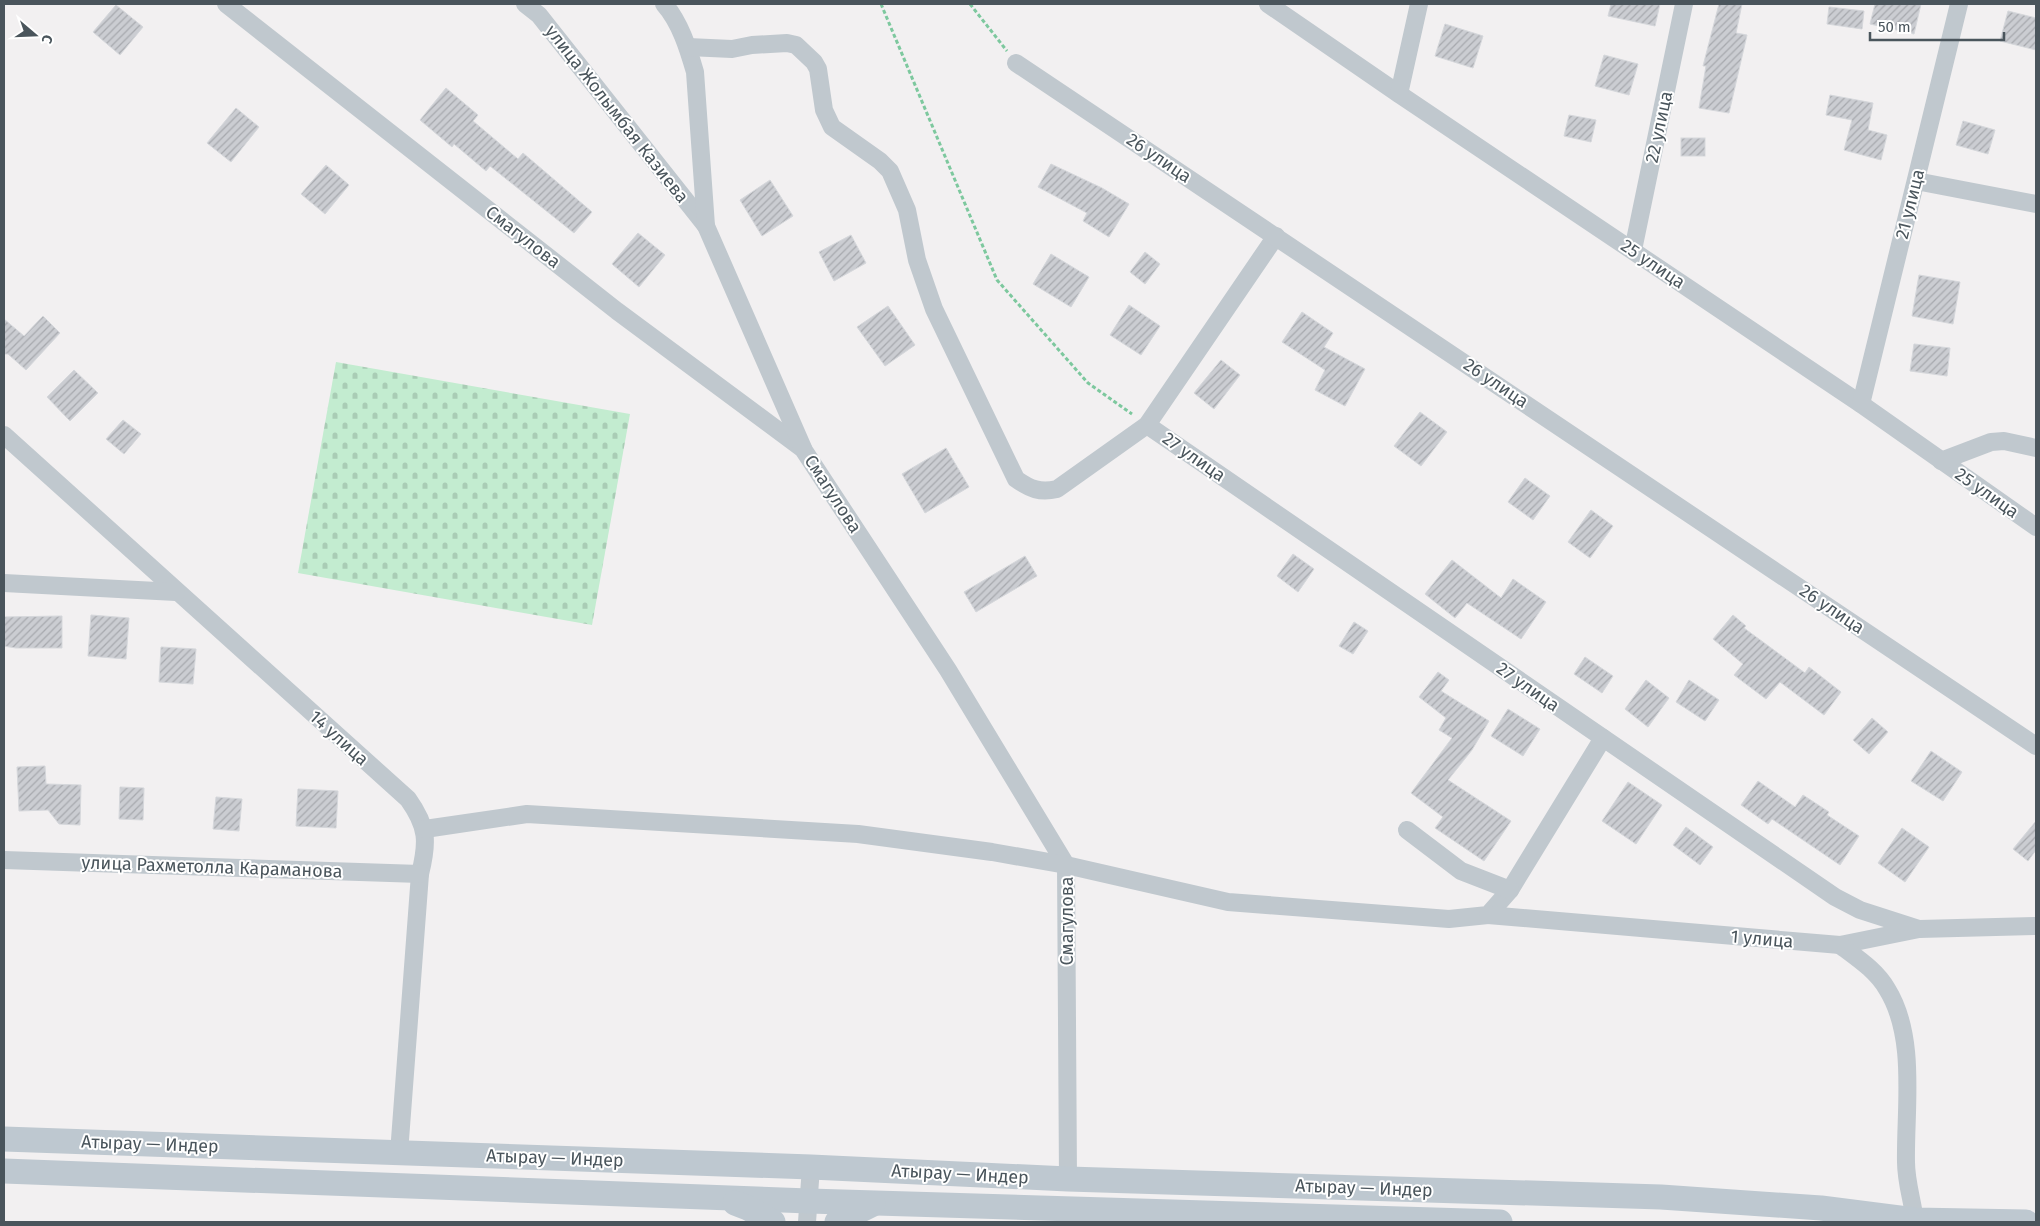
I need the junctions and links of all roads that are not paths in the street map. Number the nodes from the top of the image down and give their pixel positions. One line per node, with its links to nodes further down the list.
1 (226, 4): 20 (street, Смагулова)
2 (525, 4): 13 (street, улица Жолымбая Казиева)
3 (664, 4): 8 (street, улица Жолымбая Казиева)
4 (1268, 4): 10 (street, 25 улица)
5 (1419, 4): 10 (street)
6 (1684, 4): 15 (street, 22 улица)
7 (1959, 4): 11 (street, 21 улица)
8 (688, 48): 13 (street, улица Жолымбая Казиева); 17 (street)
9 (1016, 63): 14 (street, 26 улица)
10 (1399, 94): 15 (street, 25 улица)
11 (1916, 181): 12 (street); 16 (street, 21 улица)
12 (2036, 204)
13 (706, 226): 20 (street, улица Жолымбая Казиева)
14 (1276, 236): 17 (street); 26 (street, 26 улица)
15 (1633, 250): 16 (street, 25 улица)
16 (1861, 404): 21 (street, 25 улица)
17 (1147, 425): 25 (street, 27 улица)
18 (4, 435): 24 (street, 14 улица)
19 (2036, 448): 21 (street)
20 (804, 450): 30 (street, Смагулова)
21 (1941, 461): 22 (street, 25 улица)
22 (2036, 527)
23 (4, 583): 24 (street)
24 (176, 592): 27 (street, 14 улица)
25 (1603, 738): 32 (street); 35 (street, 27 улица)
26 (2036, 746)
27 (425, 829): 30 (street, 1 улица); 31 (street, 14 улица)
28 (1407, 830): 32 (street)
29 (4, 860): 31 (street, улица Рахметолла Караманова)
30 (1066, 865): 33 (street, 1 улица); 41 (street, Смагулова)
31 (420, 874): 38 (street, 14 улица)
32 (1510, 890): 33 (street)
33 (1488, 915): 36 (street, 1 улица)
34 (2036, 926): 35 (street, 1 улица)
35 (1919, 929): 36 (street, 1 улица)
36 (1840, 946): 45 (street)
37 (4, 1139): 38 (main road, Атырау — Индер)
38 (399, 1153): 39 (main road, Атырау — Индер)
39 (810, 1167): 41 (main road, Атырау — Индер); 44 (street)
40 (4, 1171): 42 (main road, Атырау — Индер)
41 (1068, 1179): 45 (main road, Атырау — Индер)
42 (718, 1198): 44 (main road, Атырау — Индер); 46 (main road)
43 (875, 1203): 44 (main road, Атырау — Индер); 47 (main road); 48 (main road, Атырау — Индер)
44 (808, 1211)
45 (1907, 1221): 49 (main road, Атырау — Индер)
46 (773, 1222)
47 (837, 1222)
48 (1500, 1222)
49 (2026, 1222)

